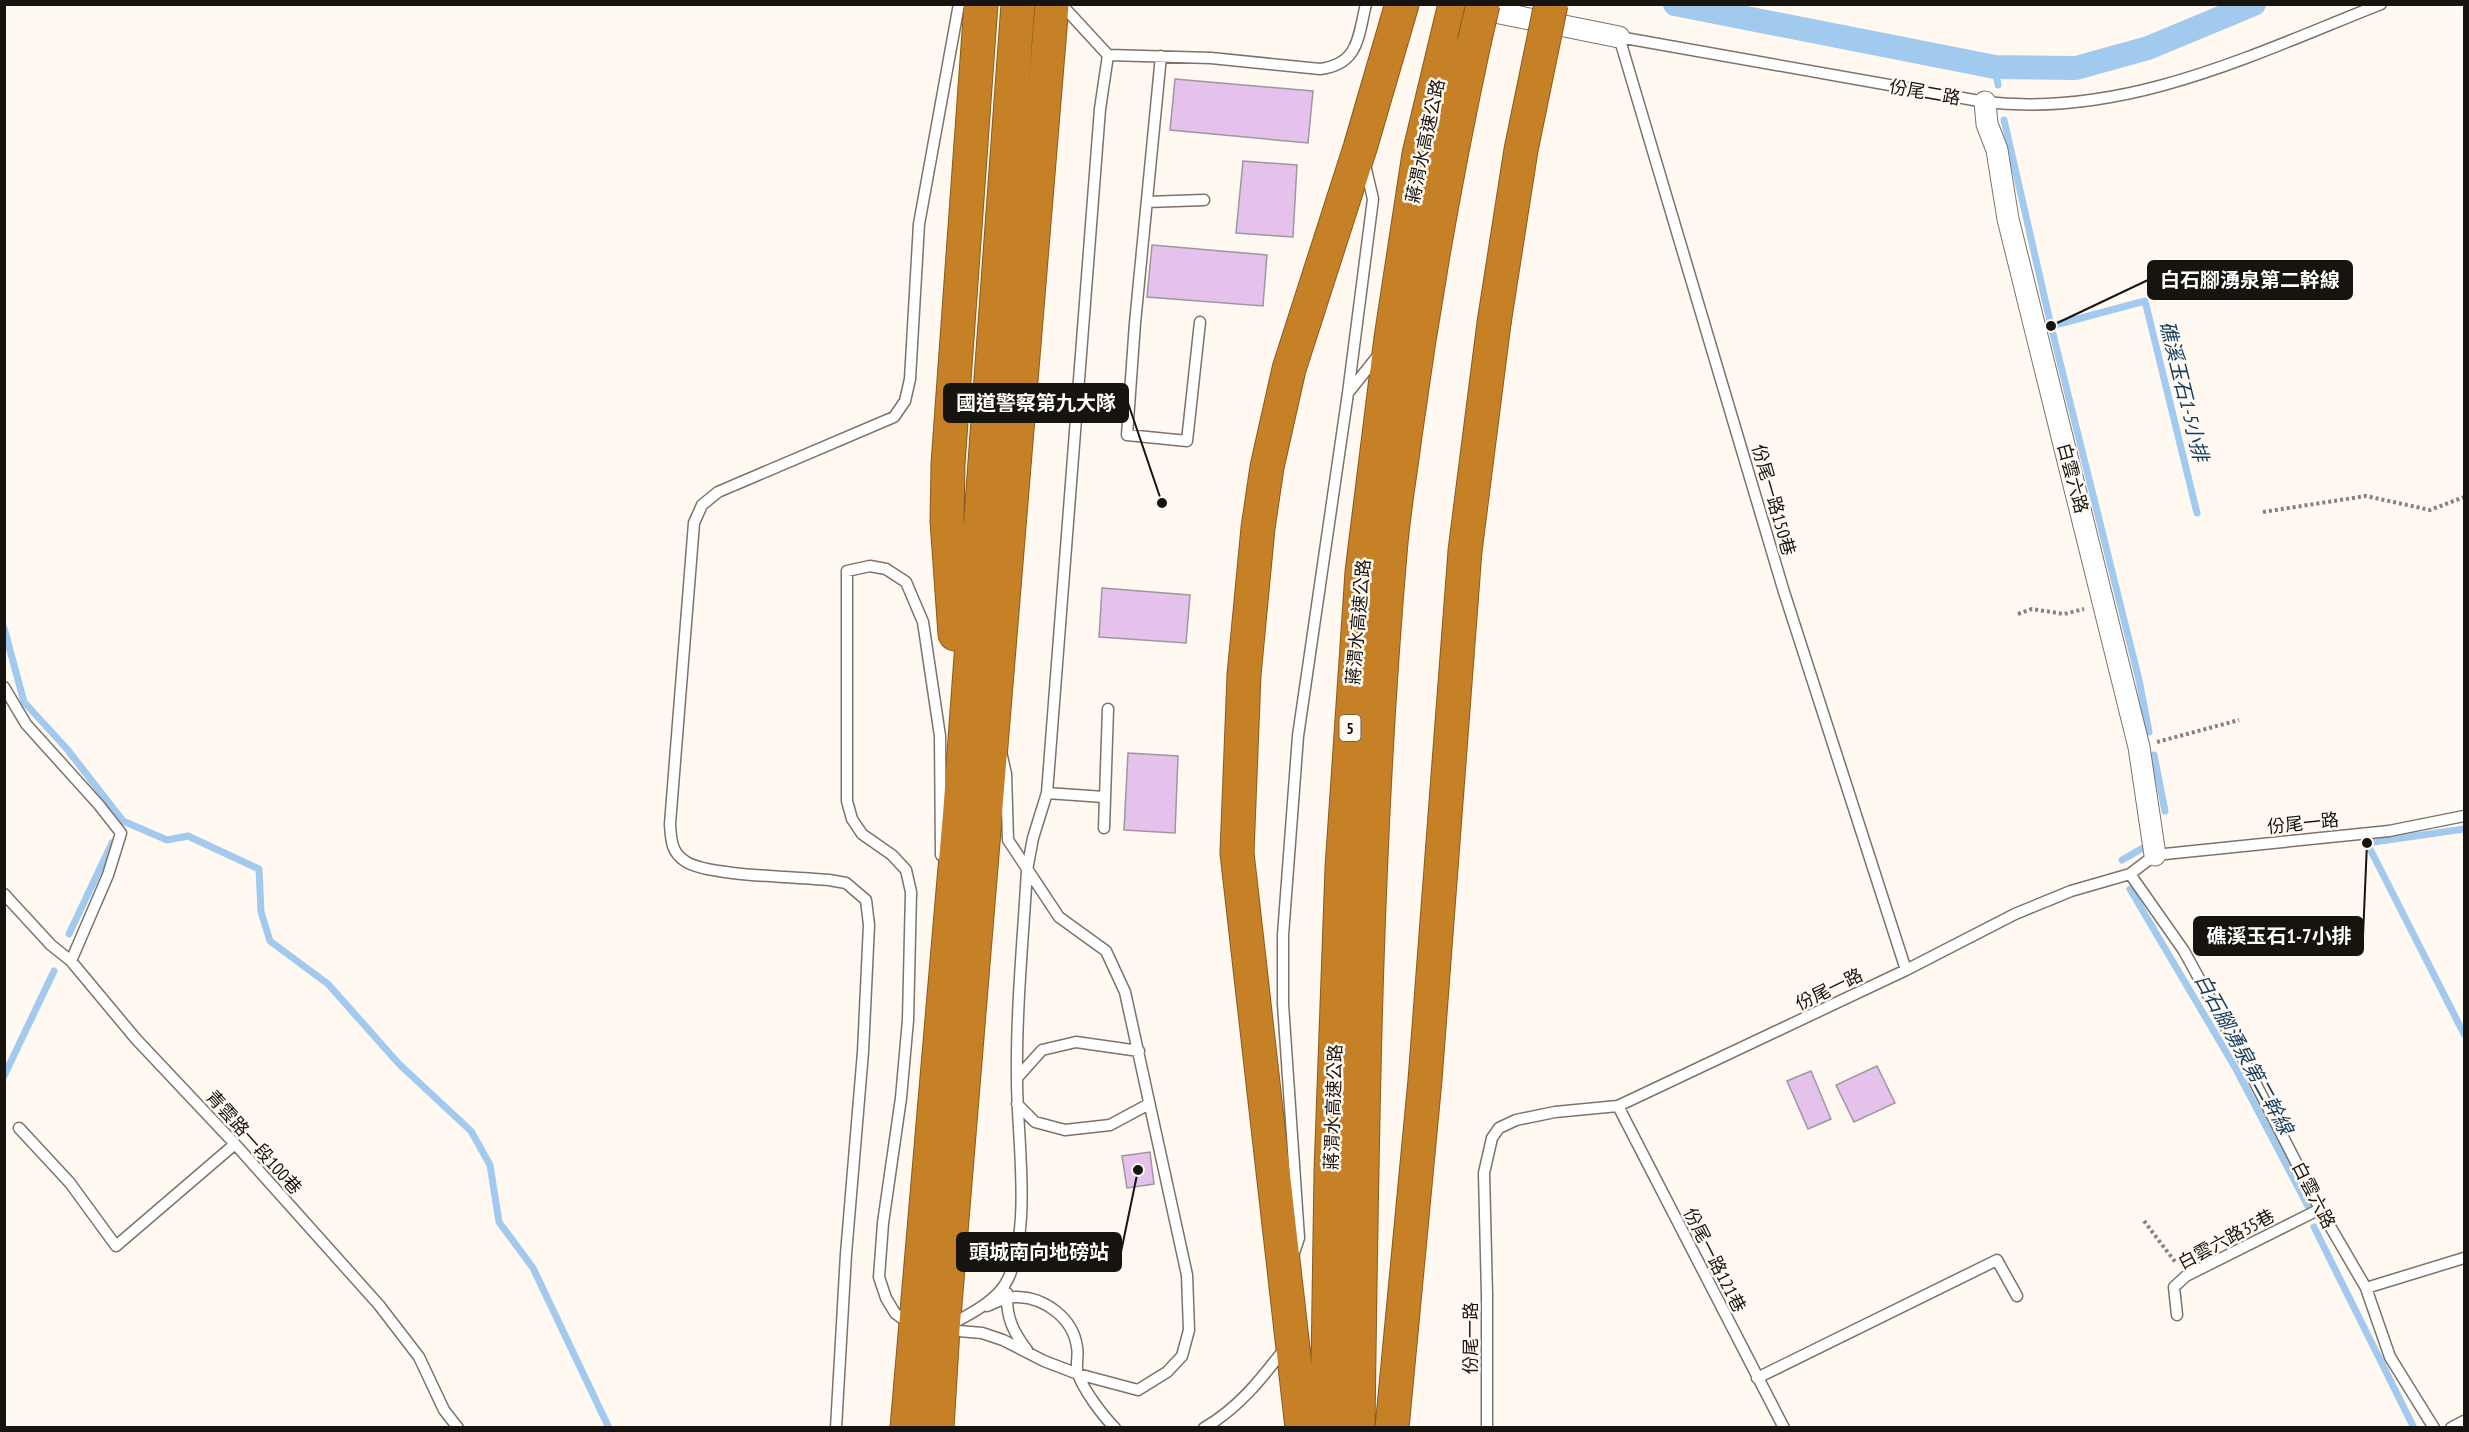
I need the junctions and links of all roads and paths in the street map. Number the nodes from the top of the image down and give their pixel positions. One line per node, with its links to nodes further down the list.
1 (959, 4): 71 (lane)
2 (981, 4): 34 (highway)
3 (1018, 4): 34 (highway)
4 (1052, 4): 30 (highway)
5 (1061, 4): 14 (lane)
6 (1366, 4): 15 (lane)
7 (1457, 4): 12 (street, 份尾二路); 13 (highway, 蔣渭水高速公路 / 5)
8 (1483, 4): 13 (highway, 蔣渭水高速公路 / 5, bridge)
9 (1551, 4): 79 (highway, bridge)
10 (2381, 4): 16 (lane, 份尾二路)
11 (1399, 15): 17 (highway)
12 (1619, 37): 16 (lane, 份尾二路); 44 (lane, 份尾一路150巷)
13 (1461, 39): 21 (highway, 蔣渭水高速公路 / 5); 78 (highway, 蔣渭水高速公路 / 5)
14 (1108, 55): 15 (lane); 32 (lane)
15 (1161, 56): 19 (lane)
16 (1985, 102): 25 (street, 白雲六路)
17 (1360, 148): 22 (lane); 58 (highway)
18 (1204, 200): 19 (lane)
19 (1147, 202): 20 (lane)
20 (1200, 322)
21 (1391, 338): 22 (lane); 77 (highway, 蔣渭水高速公路 / 5)
22 (1348, 393): 58 (lane)
23 (2464, 497): 24 (path)
24 (2263, 512)
25 (2106, 604): 26 (path); 31 (street, 白雲六路)
26 (2018, 614)
27 (4, 687): 43 (lane)
28 (1108, 709): 33 (lane)
29 (2239, 720): 31 (path)
30 (993, 721): 39 (lane); 64 (highway)
31 (2139, 747): 37 (street, 白雲六路)
32 (1047, 793): 33 (lane); 39 (lane)
33 (1104, 797): 36 (lane)
34 (960, 809): 46 (highway)
35 (2464, 816): 37 (lane, 份尾一路)
36 (1104, 828)
37 (2155, 855): 40 (lane, 份尾一路)
38 (940, 866): 64 (lane)
39 (1027, 870): 45 (lane); 47 (lane)
40 (2130, 874): 44 (lane, 份尾一路); 53 (lane, 白雲六路)
41 (4, 894): 43 (lane, 青雲路一段100巷)
42 (940, 901): 46 (lane)
43 (71, 961): 52 (lane, 青雲路一段100巷)
44 (1906, 970): 50 (lane, 份尾一路)
45 (1139, 1051): 47 (lane); 49 (lane)
46 (939, 1065): 64 (highway)
47 (1017, 1078): 48 (lane)
48 (1017, 1104): 49 (lane); 57 (lane)
49 (1149, 1104): 67 (lane)
50 (1618, 1106): 68 (lane, 份尾一路121巷); 80 (lane, 份尾一路)
51 (19, 1128): 52 (lane)
52 (235, 1144): 70 (lane, 青雲路一段100巷)
53 (2320, 1209): 56 (lane, 白雲六路35巷); 59 (lane, 白雲六路)
54 (2144, 1221): 56 (path)
55 (2464, 1258): 59 (lane)
56 (2186, 1276): 63 (lane, 白雲六路35巷)
57 (1007, 1281): 61 (lane); 62 (lane)
58 (1285, 1286): 65 (highway)
59 (2366, 1288): 82 (lane, 白雲六路)
60 (2017, 1296): 68 (lane)
61 (1006, 1298): 62 (lane); 66 (lane); 67 (lane)
62 (975, 1310): 64 (lane)
63 (2177, 1316)
64 (928, 1328): 66 (lane); 72 (highway); 73 (highway)
65 (1292, 1339): 75 (lane); 76 (highway)
66 (1028, 1352): 67 (lane)
67 (1078, 1374): 74 (lane)
68 (1757, 1378): 81 (lane, 份尾一路121巷)
69 (2464, 1421): 83 (lane)
70 (458, 1428)
71 (836, 1428)
72 (907, 1428)
73 (937, 1428)
74 (1115, 1428)
75 (1204, 1428)
76 (1302, 1428)
77 (1327, 1428)
78 (1358, 1428)
79 (1392, 1428)
80 (1487, 1428)
81 (1784, 1428)
82 (2434, 1428)
83 (2451, 1428)

